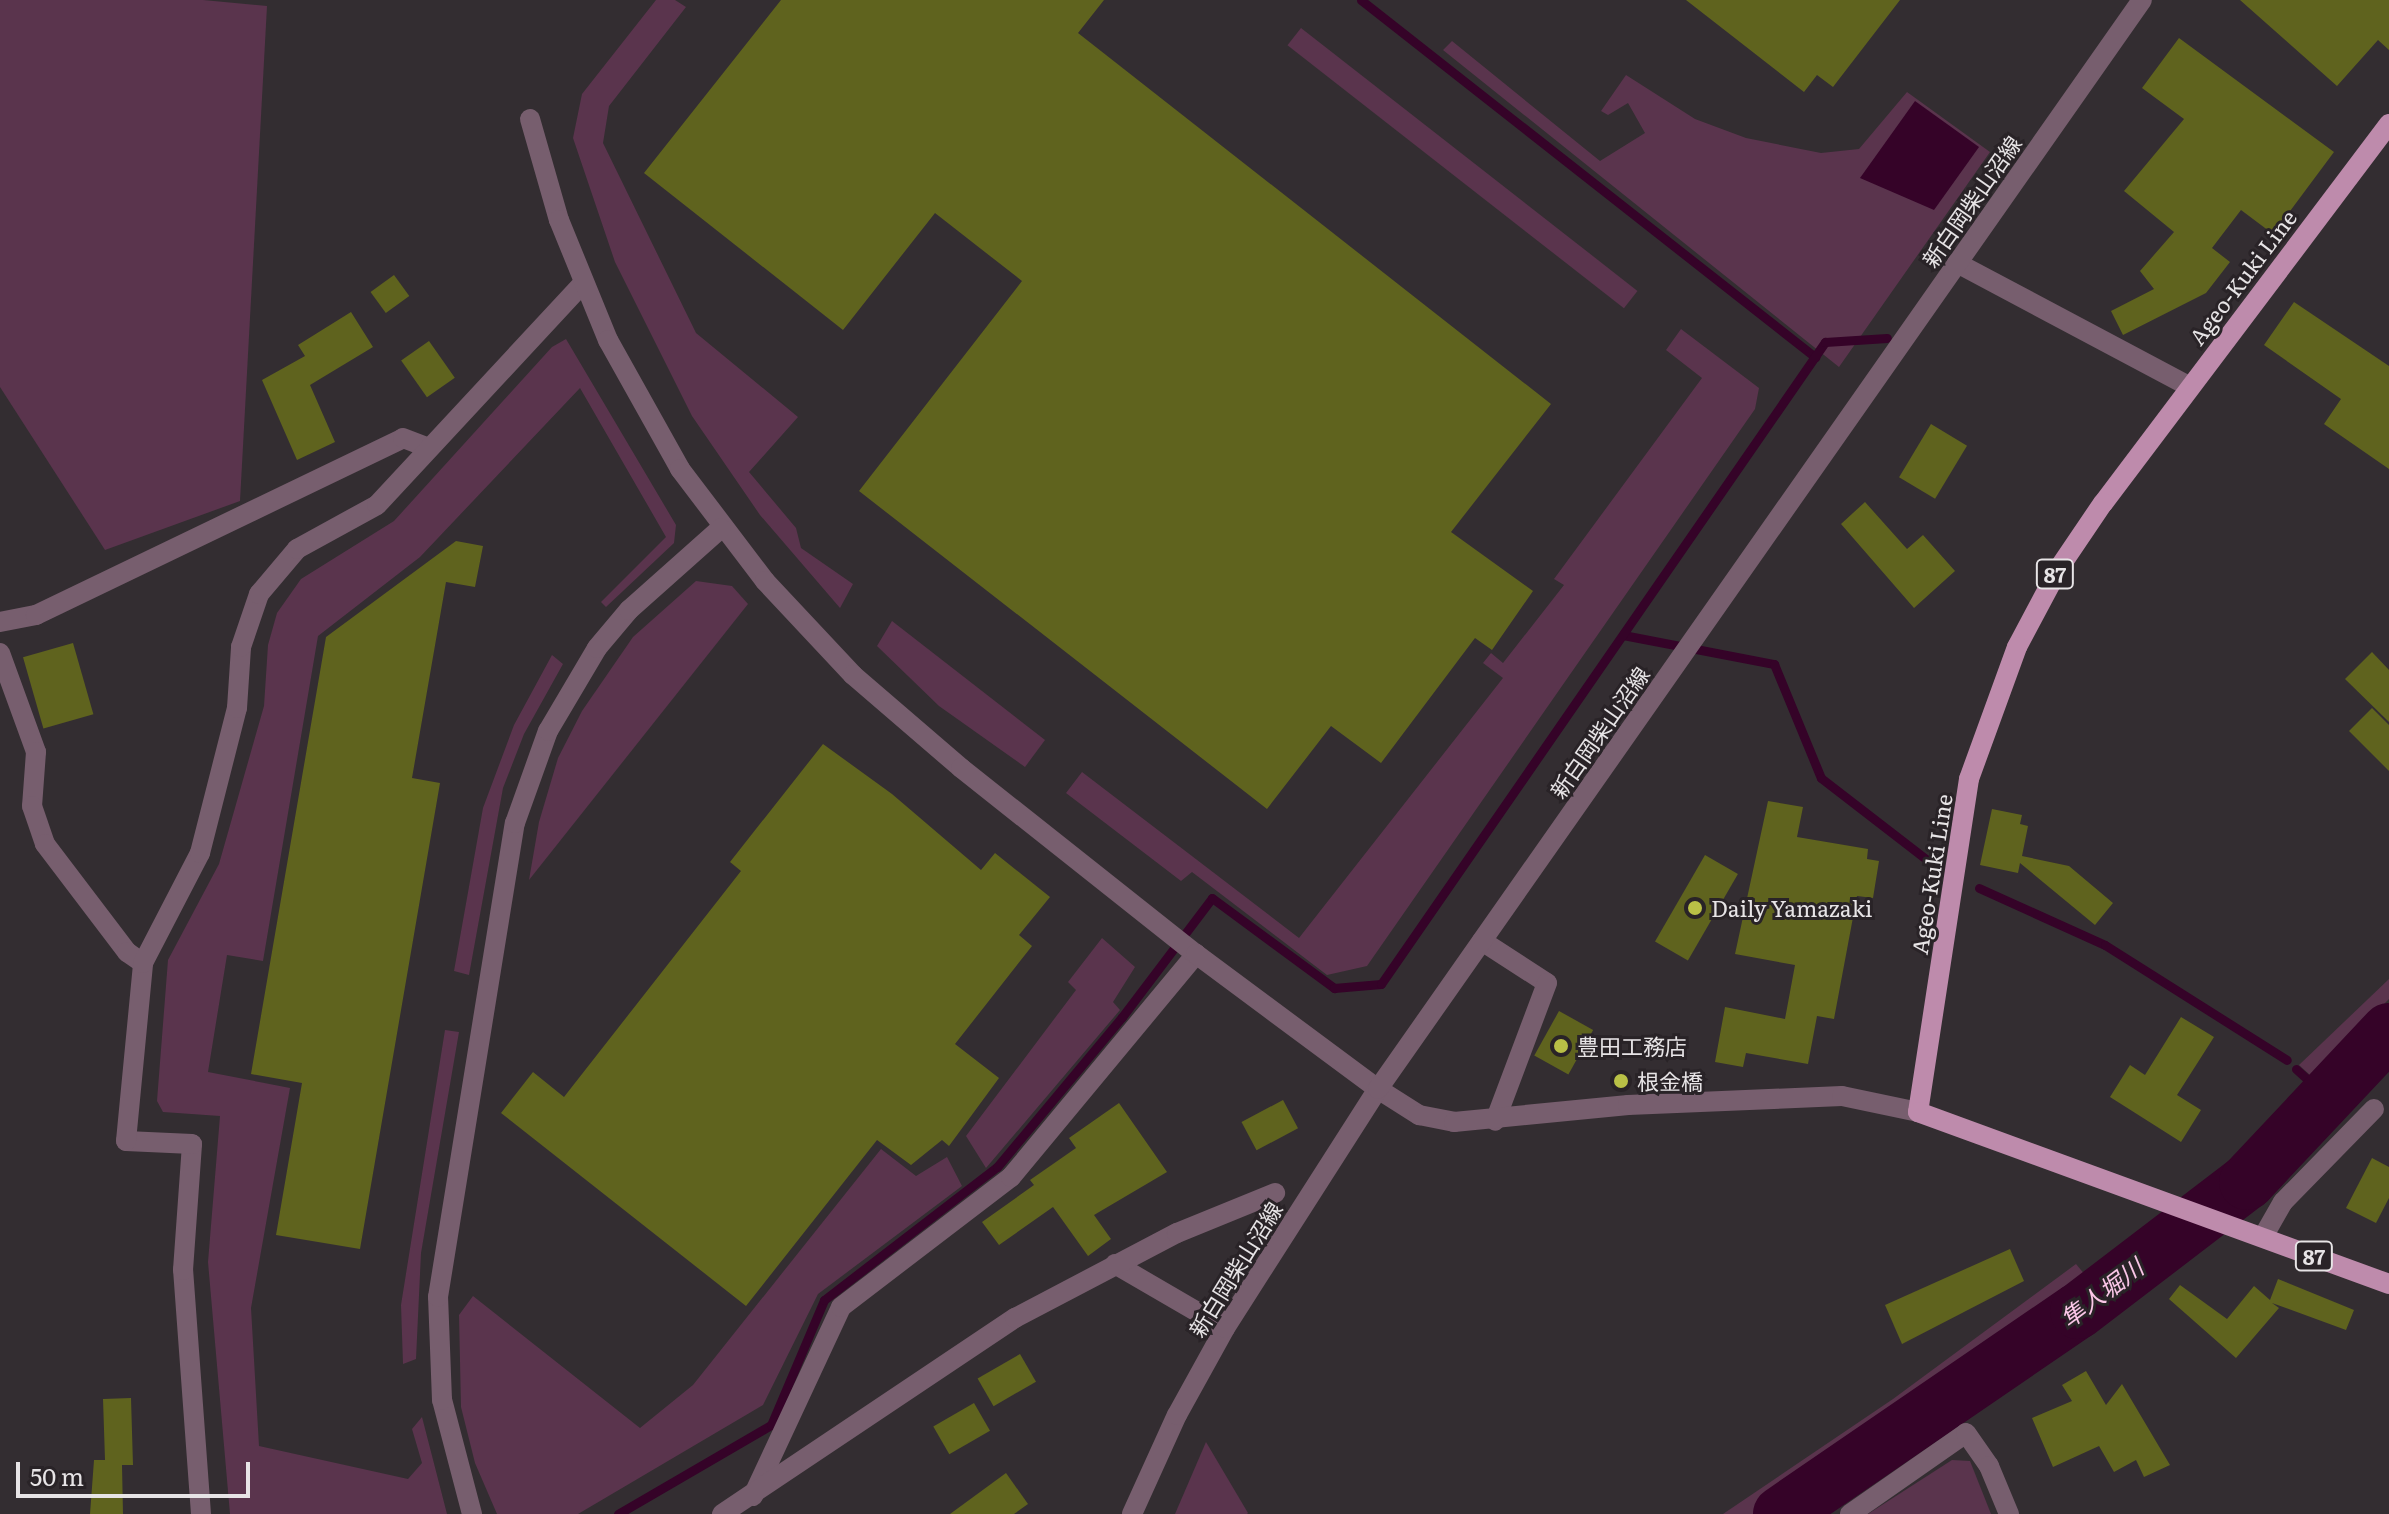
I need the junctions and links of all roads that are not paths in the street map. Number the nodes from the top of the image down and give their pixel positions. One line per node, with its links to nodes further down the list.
1 (2142, 0): 4 (street, 新白岡柴山沼線)
2 (530, 119): 5 (street)
3 (2389, 124): 6 (main road, Ageo-Kuki Line / 87)
4 (1957, 263): 6 (street); 11 (street, 新白岡柴山沼線)
5 (583, 283): 7 (street); 8 (street)
6 (2190, 387): 16 (main road, Ageo-Kuki Line / 87)
7 (429, 448): 9 (street); 13 (street)
8 (721, 528): 12 (street); 25 (street)
9 (0, 622)
10 (0, 653): 13 (street)
11 (1482, 941): 14 (street, 新白岡柴山沼線); 17 (street)
12 (1196, 954): 14 (street); 23 (street)
13 (143, 963): 24 (street)
14 (1378, 1089): 17 (street); 22 (street, 新白岡柴山沼線)
15 (2374, 1109): 19 (street)
16 (1918, 1112): 17 (street); 19 (main road, 87)
17 (1495, 1121)
18 (1275, 1193): 20 (street)
19 (2263, 1237): 21 (main road, 87)
20 (1115, 1264): 22 (street); 23 (street)
21 (2389, 1284)
22 (1225, 1328): 27 (street, 新白岡柴山沼線)
23 (753, 1496): 26 (street)
24 (201, 1514)
25 (472, 1514)
26 (722, 1514)
27 (1132, 1514)
28 (1850, 1514): 29 (street)
29 (2009, 1514)

